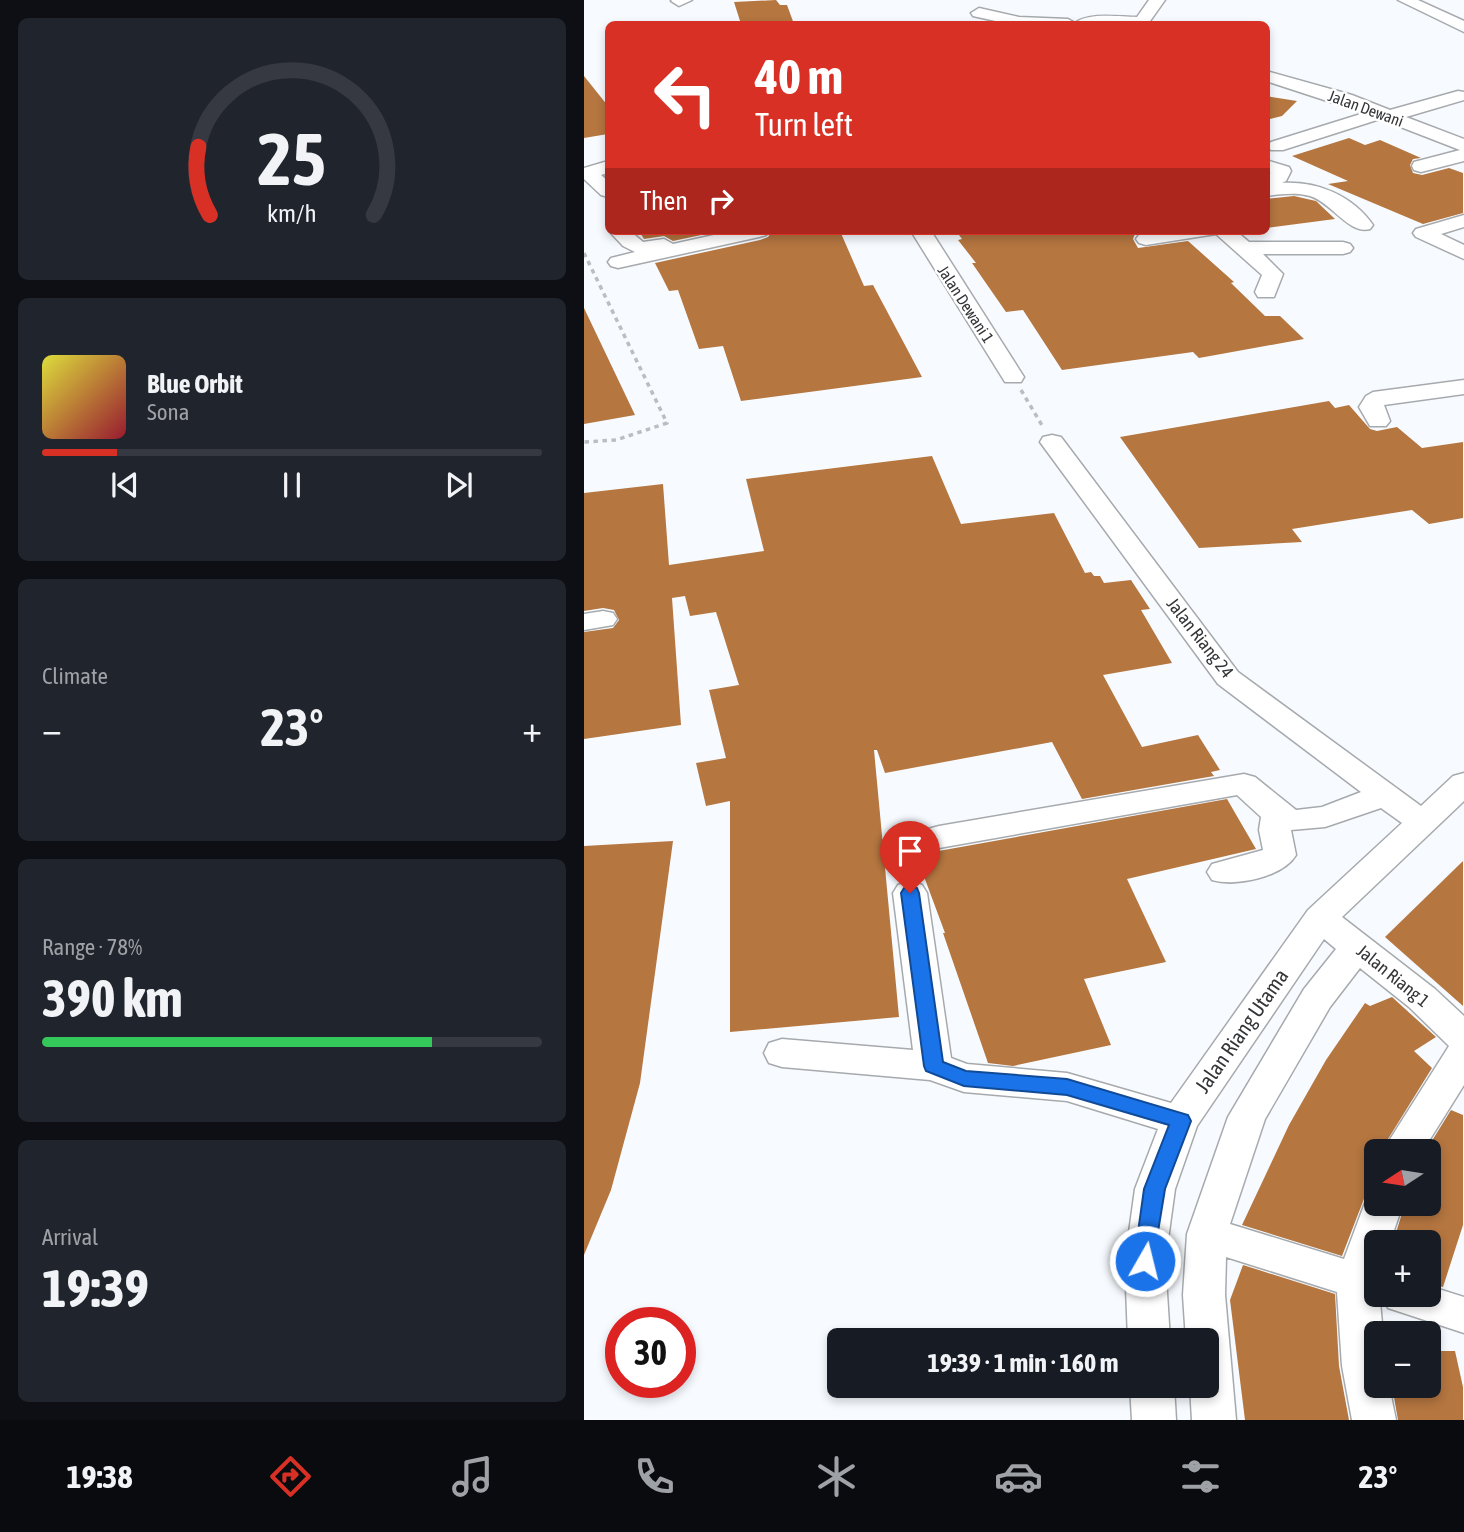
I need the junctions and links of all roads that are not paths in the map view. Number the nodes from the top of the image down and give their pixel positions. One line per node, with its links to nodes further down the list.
1 (1406, 0): 6 (street)
2 (1154, 1): 5 (street)
3 (980, 19): 4 (street)
4 (1006, 21)
5 (1143, 21)
6 (1458, 24): 7 (street)
7 (1428, 27)
8 (1270, 77): 12 (street, Jalan Dewani)
9 (1332, 78): 11 (street)
10 (1461, 98): 11 (street); 13 (street)
11 (1409, 108): 12 (street)
12 (1386, 114): 14 (street); 15 (street, Jalan Dewani)
13 (1464, 128)
14 (1276, 146)
15 (1464, 146)
16 (1464, 155): 19 (street)
17 (605, 157): 21 (street)
18 (1270, 166): 20 (street)
19 (1421, 166)
20 (1270, 180)
21 (605, 188)
22 (1270, 189): 24 (street)
23 (1464, 221): 33 (street)
24 (1363, 225)
25 (623, 235): 26 (street)
26 (710, 235)
27 (741, 235): 34 (street)
28 (924, 235): 36 (street, Jalan Dewani 1)
29 (1177, 235): 31 (street)
30 (1235, 236): 32 (street); 35 (street)
31 (1146, 239)
32 (1343, 248)
33 (1464, 253)
34 (618, 262)
35 (1266, 292)
36 (1013, 377)
37 (1464, 387): 38 (street)
38 (1378, 421)
39 (1052, 442): 41 (street, Jalan Riang 24)
40 (1464, 783): 43 (street, Jalan Riang Utama)
41 (1382, 795): 42 (street); 43 (street, Jalan Riang 24)
42 (1278, 811): 44 (street); 45 (street)
43 (1420, 821): 47 (street, Jalan Riang Utama)
44 (939, 837)
45 (1224, 872)
46 (910, 893): 52 (street)
47 (1320, 918): 48 (street, Jalan Riang 1); 53 (street, Jalan Riang Utama)
48 (1357, 947): 49 (street, Jalan Riang 1); 55 (street)
49 (1464, 1038)
50 (1464, 1053): 54 (street)
51 (782, 1054): 52 (street)
52 (933, 1066): 53 (street)
53 (1180, 1121): 60 (street, Jalan Riang Utama)
54 (1409, 1139)
55 (1207, 1234): 56 (street); 63 (street)
56 (1364, 1283)
57 (1366, 1307): 64 (street)
58 (1440, 1307): 59 (street)
59 (1464, 1315)
60 (1148, 1328)
61 (1153, 1398): 62 (street)
62 (1154, 1420)
63 (1213, 1420)
64 (1374, 1420)

